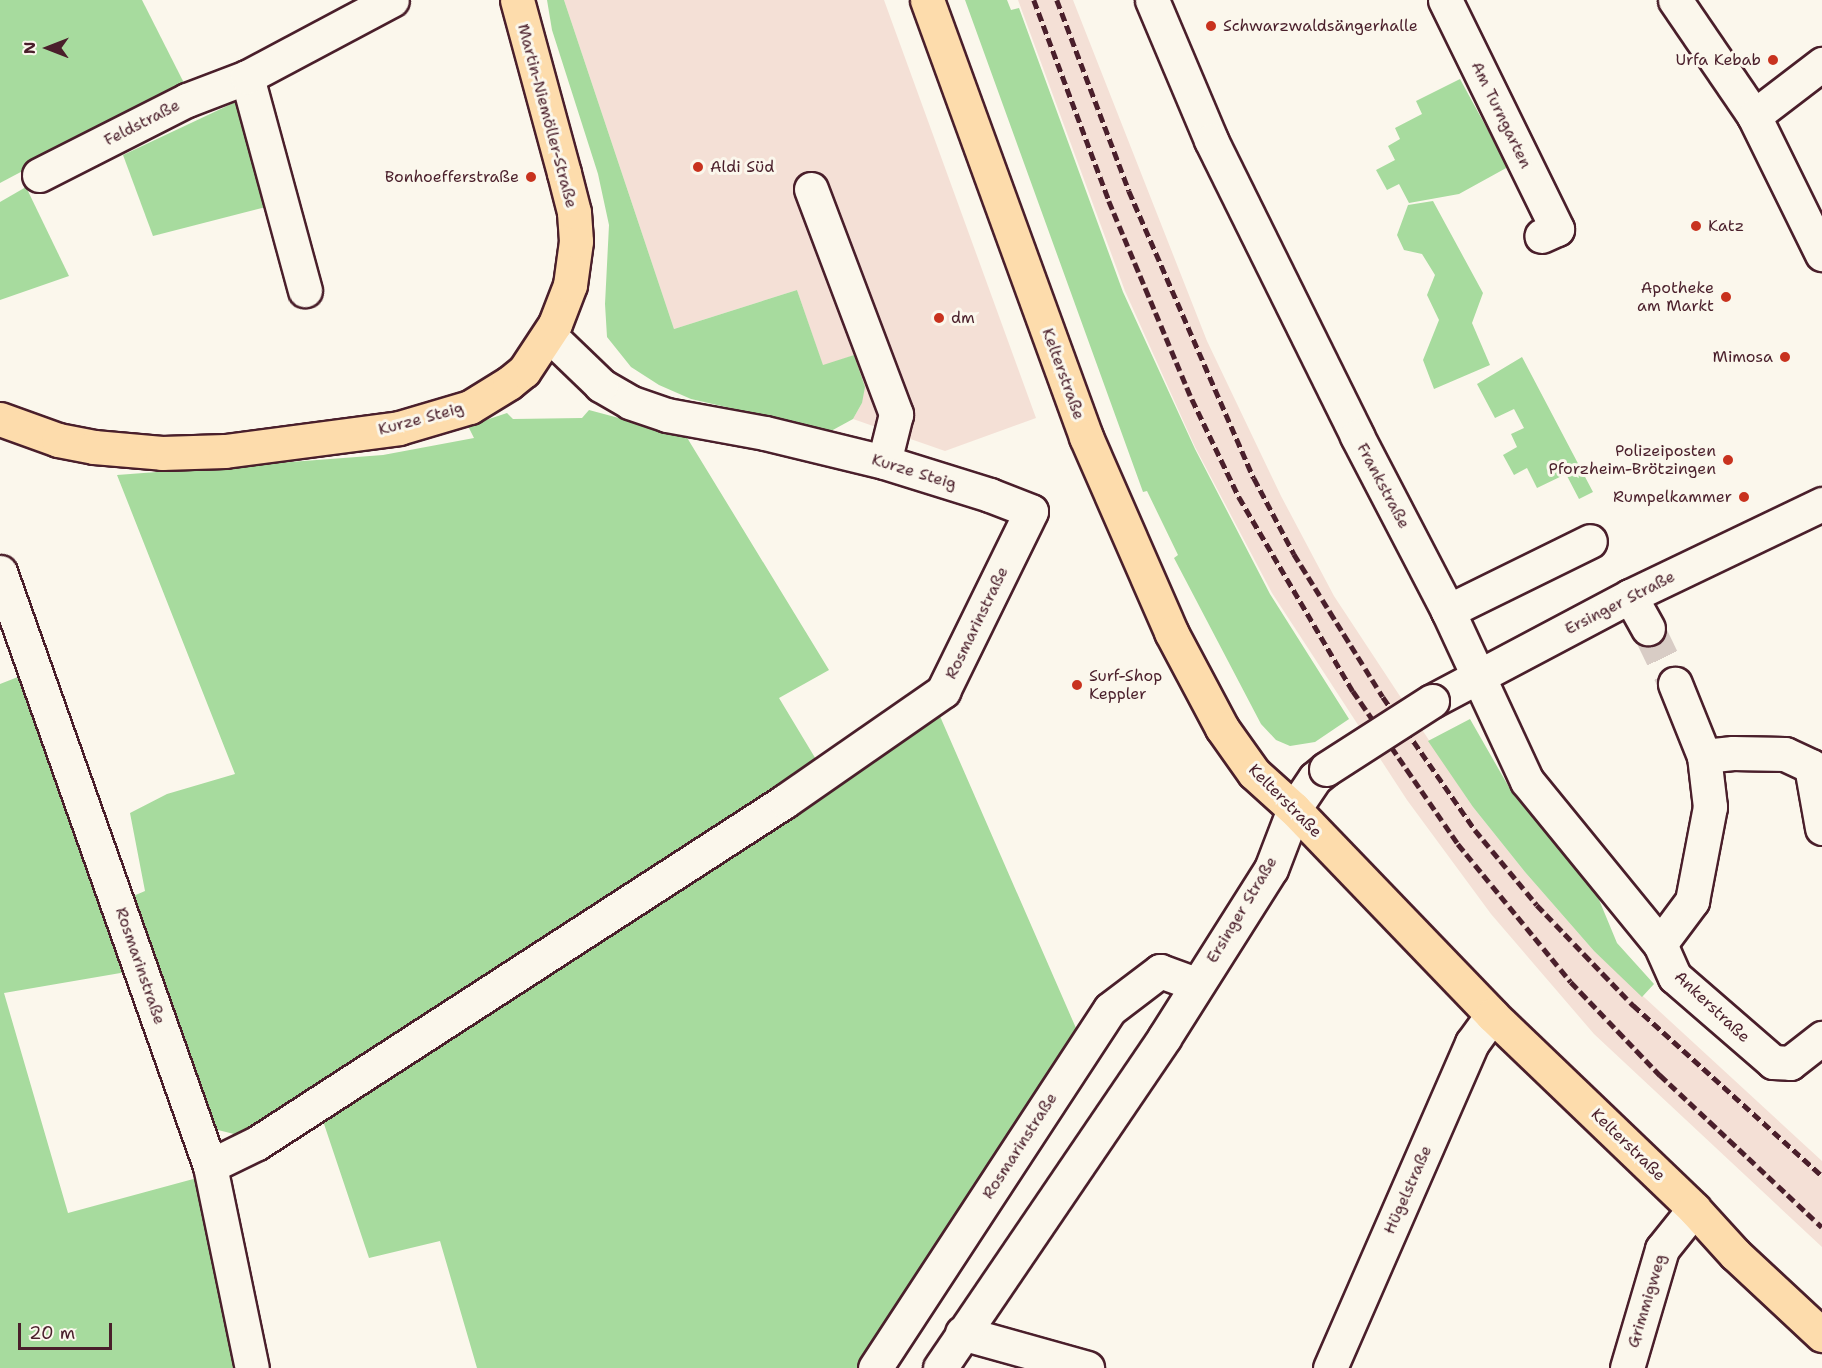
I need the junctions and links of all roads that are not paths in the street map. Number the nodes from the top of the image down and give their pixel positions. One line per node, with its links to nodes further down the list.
1 (392, 0): 8 (street, Feldstraße)
2 (517, 0): 15 (main road, Martin-Niemöller-Straße)
3 (1152, 0): 23 (street, Frankstraße)
4 (1445, 0): 12 (street, Am Turngarten)
5 (1675, 0): 9 (street)
6 (932, 5): 28 (main road, Kelterstraße)
7 (1822, 64): 9 (street)
8 (247, 77): 10 (street, Feldstraße); 14 (street)
9 (1754, 116): 13 (street)
10 (39, 175)
11 (811, 189): 17 (street)
12 (1549, 233)
13 (1822, 254)
14 (305, 290)
15 (549, 335): 16 (main road, Kurze Steig); 17 (street, Kurze Steig)
16 (0, 419)
17 (884, 462): 19 (street, Kurze Steig)
18 (1822, 504): 22 (street, Ersinger Straße)
19 (1031, 511): 34 (street, Rosmarinstraße)
20 (1590, 541): 23 (street)
21 (0, 572): 34 (street, Rosmarinstraße)
22 (1630, 596): 24 (street); 25 (street, Ersinger Straße)
23 (1448, 611): 25 (street, Frankstraße)
24 (1647, 628)
25 (1477, 678): 28 (street, Ersinger Straße, bridge); 30 (street, Frankstraße)
26 (1676, 684): 27 (street)
27 (1706, 740): 29 (street); 30 (street)
28 (1294, 809): 31 (street, Ersinger Straße); 32 (main road, Kelterstraße)
29 (1822, 828)
30 (1660, 944): 33 (street, Ankerstraße)
31 (1196, 984): 36 (street, Ersinger Straße); 39 (street, Rosmarinstraße)
32 (1492, 1015): 35 (main road, Kelterstraße); 42 (street, Hügelstraße)
33 (1822, 1038)
34 (210, 1166): 38 (street, Rosmarinstraße)
35 (1694, 1209): 37 (main road, Kelterstraße); 43 (street, Grimmigweg)
36 (962, 1333): 40 (street, Ersinger Straße); 41 (street)
37 (1822, 1335)
38 (252, 1368)
39 (875, 1368)
40 (940, 1368)
41 (1087, 1368)
42 (1330, 1368)
43 (1627, 1368)

